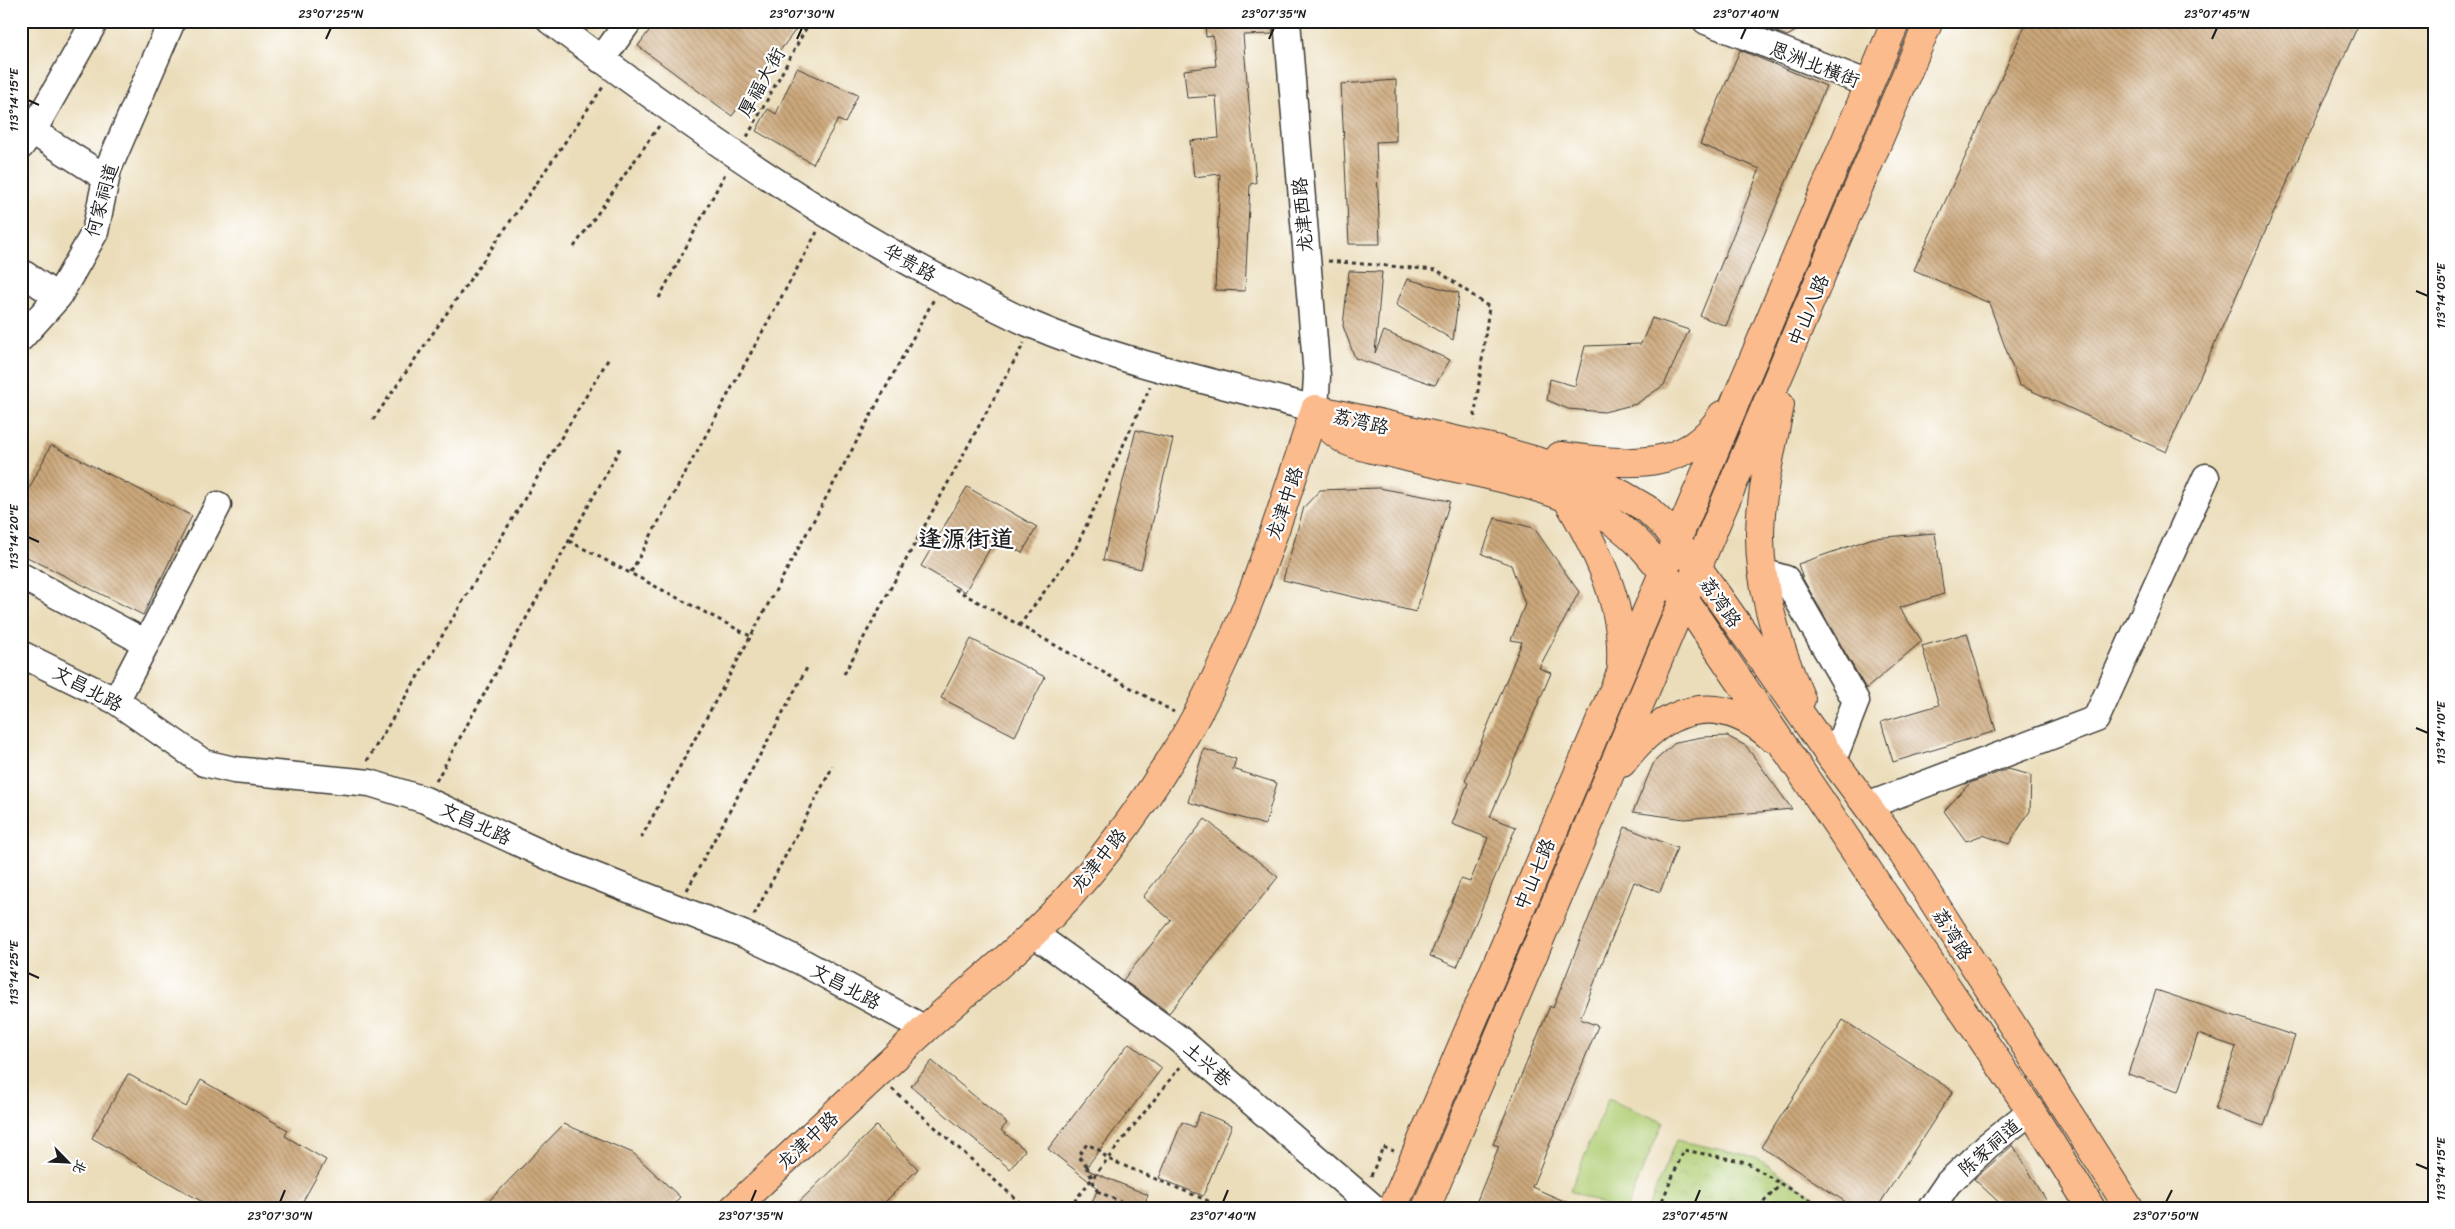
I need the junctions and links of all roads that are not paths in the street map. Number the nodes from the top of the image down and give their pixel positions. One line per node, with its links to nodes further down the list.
1 (95, 21): 11 (street)
2 (172, 21): 12 (street, 何家祠道)
3 (550, 21): 9 (street, 华贵路)
4 (629, 21): 9 (street)
5 (1287, 21): 18 (street, 龙津西路)
6 (1706, 21): 10 (street, 恩洲北横街)
7 (1896, 21): 10 (main road, 中山八路)
8 (1929, 21): 16 (main road, 中山八路)
9 (608, 65): 18 (street, 华贵路)
10 (1869, 84): 17 (main road, 中山八路)
11 (27, 138): 12 (street)
12 (106, 178): 14 (street, 何家祠道)
13 (21, 272): 14 (street)
14 (58, 298): 15 (street, 何家祠道)
15 (21, 338)
16 (1790, 354): 24 (main road, 中山八路); 25 (main road)
17 (1751, 363): 19 (main road); 23 (main road, 中山八路)
18 (1315, 409): 19 (main road, 荔湾路); 21 (main road, 荔湾路); 37 (main road, 龙津中路)
19 (1483, 447): 23 (main road, 荔湾路)
20 (2206, 477): 36 (street)
21 (1567, 498): 26 (main road, 荔湾路); 31 (main road)
22 (218, 505): 29 (street)
23 (1677, 540): 24 (main road, 荔湾路); 26 (main road, 中山七路)
24 (1698, 568): 28 (main road, 中山八路); 34 (main road, 荔湾路)
25 (1762, 572): 34 (main road); 34 (street)
26 (1663, 573): 28 (main road, 荔湾路); 31 (main road, 中山七路)
27 (21, 576): 29 (street)
28 (1684, 599): 33 (main road, 荔湾路); 35 (main road, 中山七路)
29 (146, 643): 32 (street)
30 (21, 654): 32 (street, 文昌北路)
31 (1620, 675): 42 (main road, 中山七路)
32 (116, 700): 38 (street, 文昌北路)
33 (1785, 748): 35 (main road); 39 (main road, 荔湾路)
34 (1832, 760): 36 (main road, 荔湾路)
35 (1603, 788): 43 (main road, 中山七路)
36 (1867, 806): 46 (main road, 荔湾路)
37 (1033, 933): 38 (main road, 龙津中路); 41 (street, 土兴巷)
38 (925, 1029): 40 (main road, 龙津中路)
39 (2031, 1111): 44 (street, 陈家祠道); 45 (main road, 荔湾路)
40 (734, 1208)
41 (1374, 1208)
42 (1393, 1208)
43 (1426, 1208)
44 (1931, 1208)
45 (2091, 1208)
46 (2129, 1208)

